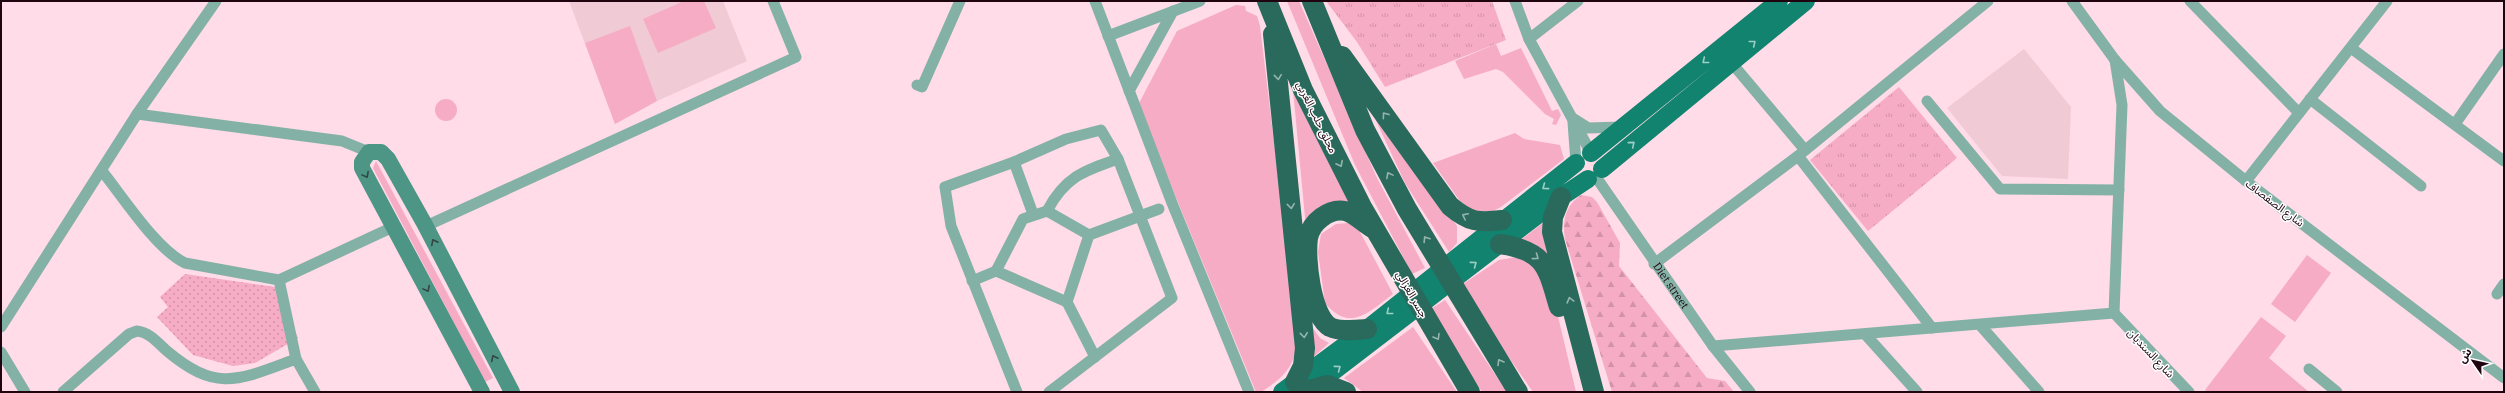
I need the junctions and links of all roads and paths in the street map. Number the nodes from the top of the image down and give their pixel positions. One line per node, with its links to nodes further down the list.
1 (216, 1): 29 (street)
2 (773, 1): 51 (street)
3 (960, 1): 24 (street)
4 (1095, 1): 18 (street)
5 (1200, 1): 16 (street)
6 (1312, 1): 17 (highway)
7 (1515, 1): 19 (street)
8 (1578, 1): 19 (street)
9 (1779, 1): 32 (main road, one-way to 32)
10 (1806, 1): 23 (main road, one-way to 10)
11 (1988, 1): 35 (street)
12 (2190, 1): 28 (street)
13 (2387, 1): 20 (street)
14 (2075, 2): 22 (street, شارع الصفصاف)
15 (1269, 6): 53 (highway, محلق حلب الغربي, one-way to 53); 75 (highway, one-way to 75)
16 (1173, 11): 18 (street); 25 (street)
17 (1322, 28): 50 (highway, one-way to 17); 86 (highway, one-way to 17)
18 (1108, 36): 25 (street)
19 (1529, 39): 30 (street)
20 (2350, 48): 26 (street); 31 (street)
21 (2504, 54): 31 (street)
22 (2115, 60): 42 (street, شارع الصفصاف); 44 (street)
23 (1730, 62): 35 (street); 41 (main road, one-way to 23)
24 (917, 85)
25 (1129, 91): 83 (street)
26 (2310, 99): 28 (street); 43 (street)
27 (1927, 101): 44 (street)
28 (2299, 113): 42 (street)
29 (137, 114): 33 (street); 40 (street)
30 (1572, 118): 32 (street); 34 (street); 39 (street)
31 (2455, 124): 37 (street)
32 (1621, 127): 34 (main road)
33 (369, 152): 51 (street); 52 (street, one-way to 52)
34 (1591, 153): 39 (main road); 41 (main road)
35 (1802, 153): 56 (street); 66 (street)
36 (1118, 159): 38 (street); 47 (street); 49 (street)
37 (2504, 161)
38 (1014, 162): 48 (street); 59 (street)
39 (1576, 163): 41 (main road); 50 (main road, one-way to 50)
40 (102, 171): 58 (street); 65 (street)
41 (1595, 175): 45 (main road); 56 (street, Diet street)
42 (2246, 181): 74 (street, شارع الصفصاف)
43 (2422, 186)
44 (2119, 190): 63 (street)
45 (1561, 198): 55 (main road); 88 (highway, one-way to 45)
46 (1159, 209): 49 (street)
47 (1047, 211): 48 (street); 54 (street)
48 (1033, 214): 57 (street)
49 (1140, 215): 54 (street); 71 (street)
50 (1502, 220): 67 (main road, one-way to 67)
51 (426, 226): 76 (street, one-way to 51)
52 (393, 227): 58 (street); 80 (street, one-way to 80)
53 (1375, 230): 67 (highway); 85 (highway, جسر الغزالي, one-way to 85)
54 (1089, 235): 62 (street)
55 (1500, 244): 75 (main road, one-way to 55); 87 (highway, one-way to 87)
56 (1654, 264): 69 (street, Diet street)
57 (996, 271): 59 (street); 62 (street)
58 (280, 280): 72 (street)
59 (972, 281): 81 (street)
60 (2504, 284): 61 (street)
61 (2497, 294)
62 (1067, 302): 71 (street)
63 (2114, 313): 64 (street); 92 (street, شارع السنديان)
64 (1980, 325): 66 (street); 91 (street)
65 (1, 327)
66 (1932, 328): 68 (street)
67 (1367, 330): 75 (main road)
68 (1865, 334): 69 (street); 90 (street)
69 (1713, 346): 89 (street, Diet street)
70 (1, 352): 77 (street)
71 (1096, 357): 82 (street)
72 (296, 359): 78 (street); 79 (street)
73 (2309, 369): 93 (street)
74 (2504, 378)
75 (1298, 389): 84 (highway)
76 (509, 391)
77 (25, 392)
78 (63, 392)
79 (315, 392)
80 (482, 392)
81 (1017, 392)
82 (1049, 392)
83 (1249, 392)
84 (1346, 392)
85 (1470, 392)
86 (1518, 392)
87 (1583, 392)
88 (1594, 392)
89 (1750, 392)
90 (1917, 392)
91 (2039, 392)
92 (2189, 392)
93 (2337, 392)

